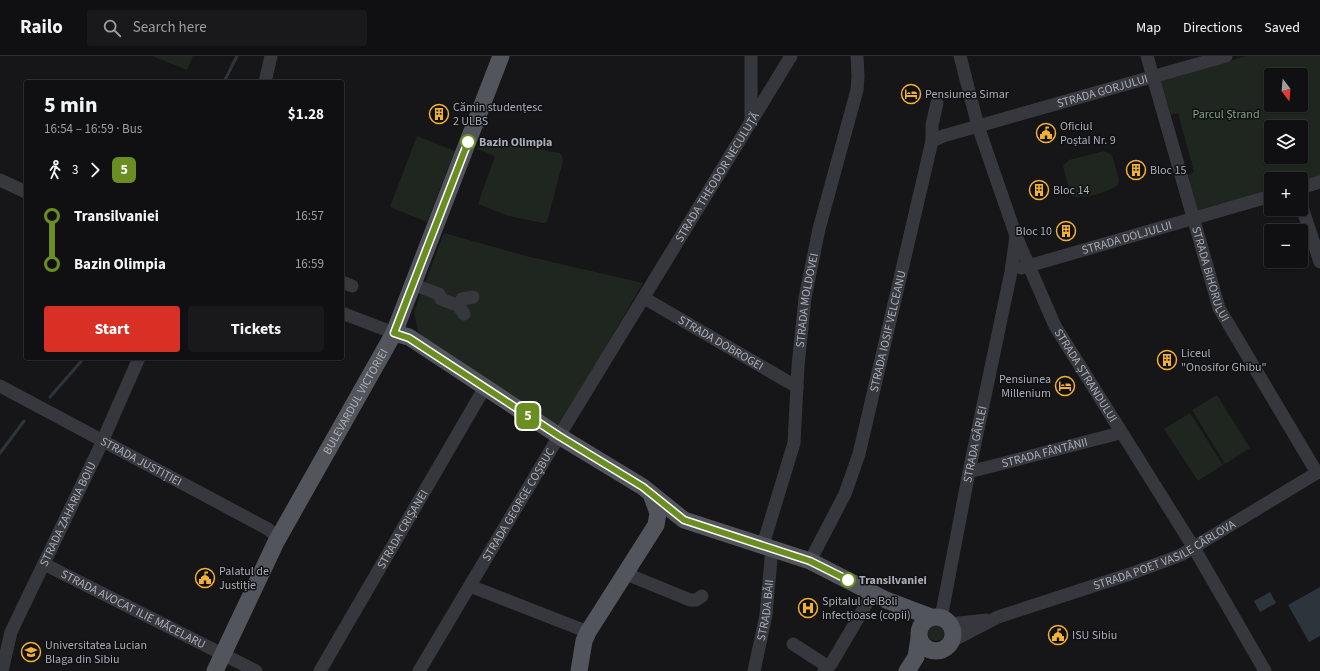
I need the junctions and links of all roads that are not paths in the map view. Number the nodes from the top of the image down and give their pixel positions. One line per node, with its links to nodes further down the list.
1 (271, 56): 10 (street)
2 (501, 56): 26 (main road, BULEVARDUL VICTORIEI)
3 (751, 56): 12 (street)
4 (791, 56): 12 (street, STRADA THEODOR NECULUȚĂ)
5 (857, 56): 34 (street, STRADA MOLDOVEI)
6 (960, 56): 13 (street, STRADA ȘTRANDULUI)
7 (1147, 56): 9 (street, STRADA BIHORULUI)
8 (1226, 56): 9 (street, STRADA GORJULUI)
9 (1153, 76): 13 (street, STRADA GORJULUI); 21 (street, STRADA BIHORULUI)
10 (265, 80)
11 (937, 103): 14 (street, STRADA IOSIF VELCEANU)
12 (751, 120): 27 (street, STRADA THEODOR NECULUȚĂ)
13 (978, 126): 14 (street); 22 (street, STRADA ȘTRANDULUI)
14 (932, 141): 46 (street, STRADA IOSIF VELCEANU)
15 (0, 180): 18 (street)
16 (1320, 182): 17 (street)
17 (1308, 186)
18 (24, 191)
19 (1264, 198): 21 (street, STRADA DOLJULUI)
20 (1305, 216): 23 (street)
21 (1192, 219): 24 (street, STRADA DOLJULUI); 39 (street, STRADA BIHORULUI)
22 (1016, 236): 24 (street, STRADA ȘTRANDULUI); 25 (street, STRADA GÂRLEI)
23 (1320, 262)
24 (1028, 265): 25 (street); 35 (street, STRADA ȘTRANDULUI)
25 (1011, 272): 38 (street, STRADA GÂRLEI)
26 (412, 284): 28 (street); 30 (main road, BULEVARDUL VICTORIEI)
27 (644, 298): 34 (street, STRADA DOBROGEI); 36 (street, STRADA GEORGE COȘBUC)
28 (465, 304)
29 (344, 314): 30 (street)
30 (394, 333): 33 (main road); 43 (main road, BULEVARDUL VICTORIEI)
31 (138, 360): 37 (street, STRADA ZAHARIA BOIU)
32 (0, 386): 37 (street, STRADA JUSTIȚIEI)
33 (485, 387): 36 (main road); 64 (street, STRADA CRIȘANEI)
34 (797, 387): 44 (street, STRADA MOLDOVEI)
35 (1120, 433): 38 (street, STRADA FÂNTÂNII); 45 (street, STRADA ȘTRANDULUI)
36 (559, 436): 40 (main road); 49 (street, STRADA GEORGE COȘBUC)
37 (103, 441): 43 (street, STRADA JUSTIȚIEI); 47 (street, STRADA ZAHARIA BOIU)
38 (969, 472): 53 (street, STRADA GÂRLEI)
39 (1318, 472): 45 (street, STRADA POET VASILE CÂRLOVA)
40 (650, 492): 41 (main road); 42 (main road)
41 (690, 523): 42 (main road); 44 (main road)
42 (656, 525): 48 (main road)
43 (276, 542): 59 (main road, BULEVARDUL VICTORIEI)
44 (768, 547): 46 (main road); 67 (street, STRADA BĂII)
45 (1194, 548): 52 (street, STRADA POET VASILE CÂRLOVA); 70 (street, STRADA ȘTRANDULUI)
46 (810, 561): 51 (main road)
47 (44, 564): 57 (street, STRADA ZAHARIA BOIU); 59 (street, STRADA AVOCAT ILIE MĂCELARU)
48 (624, 573): 50 (street); 54 (main road)
49 (470, 586): 54 (street); 65 (street, STRADA GEORGE COȘBUC)
50 (702, 596)
51 (879, 597): 53 (main road); 55 (main road); 60 (street)
52 (998, 617): 53 (street, STRADA POET VASILE CÂRLOVA); 58 (street, STRADA POET VASILE CÂRLOVA)
53 (941, 620): 55 (main road); 58 (main road)
54 (588, 632): 66 (main road)
55 (919, 635): 58 (main road); 68 (main road)
56 (793, 644): 60 (street)
57 (3, 646): 61 (street, STRADA ZAHARIA BOIU)
58 (946, 646): 69 (main road)
59 (223, 653): 62 (main road, BULEVARDUL VICTORIEI); 63 (street, STRADA AVOCAT ILIE MĂCELARU)
60 (825, 668)
61 (2, 671)
62 (215, 671)
63 (256, 671)
64 (320, 671)
65 (419, 671)
66 (579, 671)
67 (754, 671)
68 (907, 671)
69 (913, 671)
70 (1265, 671)

